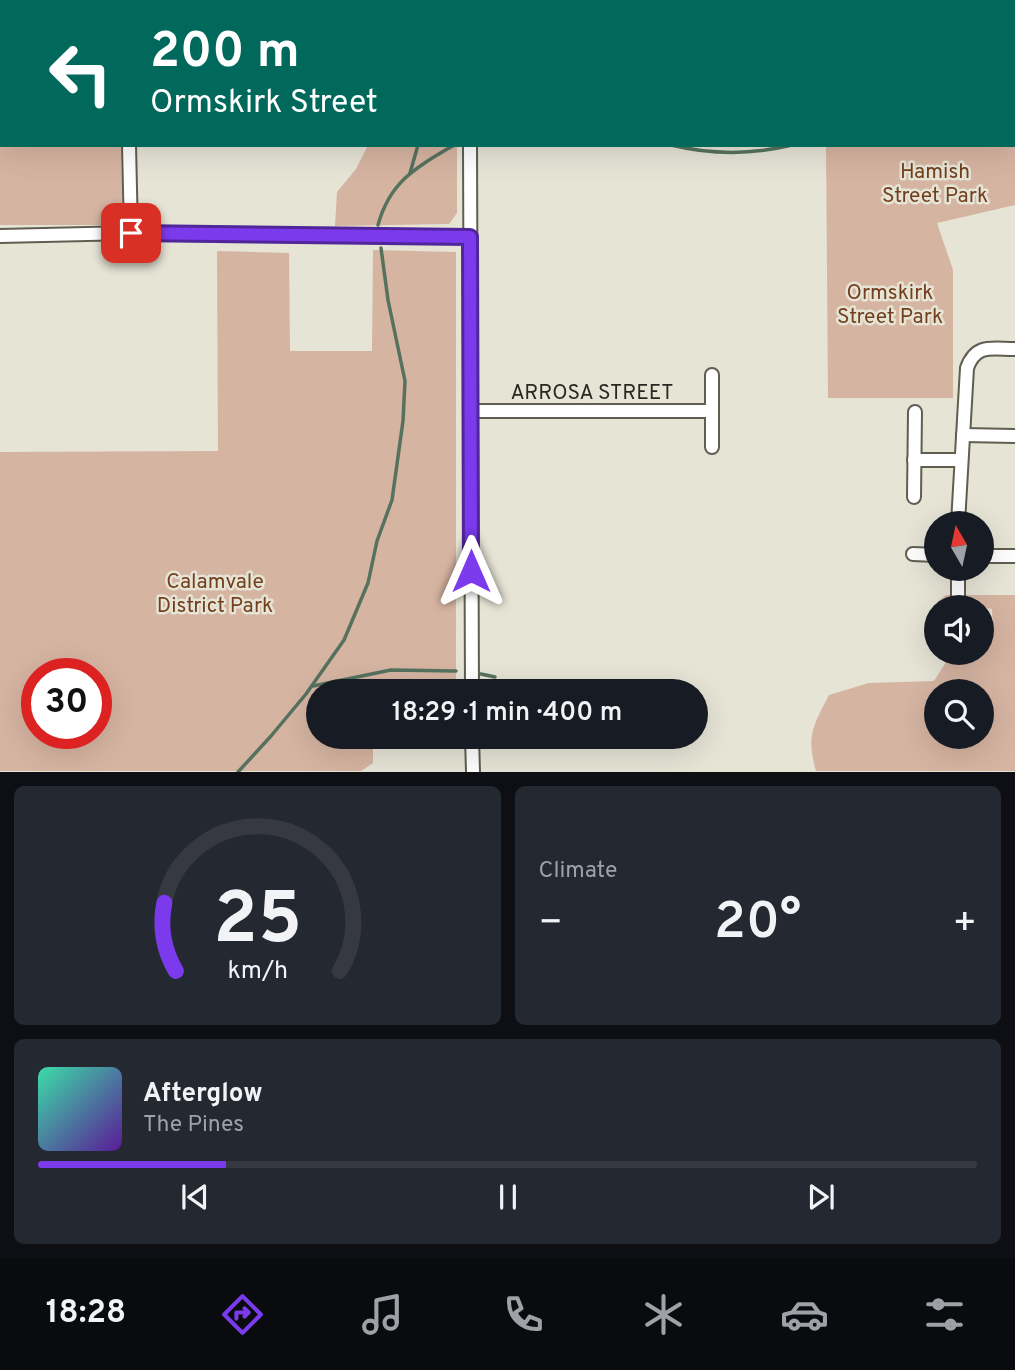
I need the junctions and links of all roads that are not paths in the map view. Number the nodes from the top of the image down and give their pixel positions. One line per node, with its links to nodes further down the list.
1 (129, 147): 3 (street)
2 (470, 147): 5 (street)
3 (131, 233): 4 (street); 5 (street)
4 (0, 236)
5 (470, 237): 8 (street)
6 (1015, 349): 11 (street)
7 (712, 375): 9 (street)
8 (471, 411): 9 (street, ARROSA STREET); 22 (street)
9 (712, 411): 13 (street)
10 (915, 412): 14 (street)
11 (963, 435): 12 (street); 15 (street)
12 (1015, 436)
13 (712, 447)
14 (914, 460): 15 (street); 16 (street)
15 (961, 460): 17 (street)
16 (914, 497)
17 (959, 511)
18 (913, 554): 19 (street)
19 (924, 554)
20 (994, 556): 21 (street)
21 (1015, 556)
22 (472, 679)
23 (472, 749): 24 (street)
24 (473, 772)

